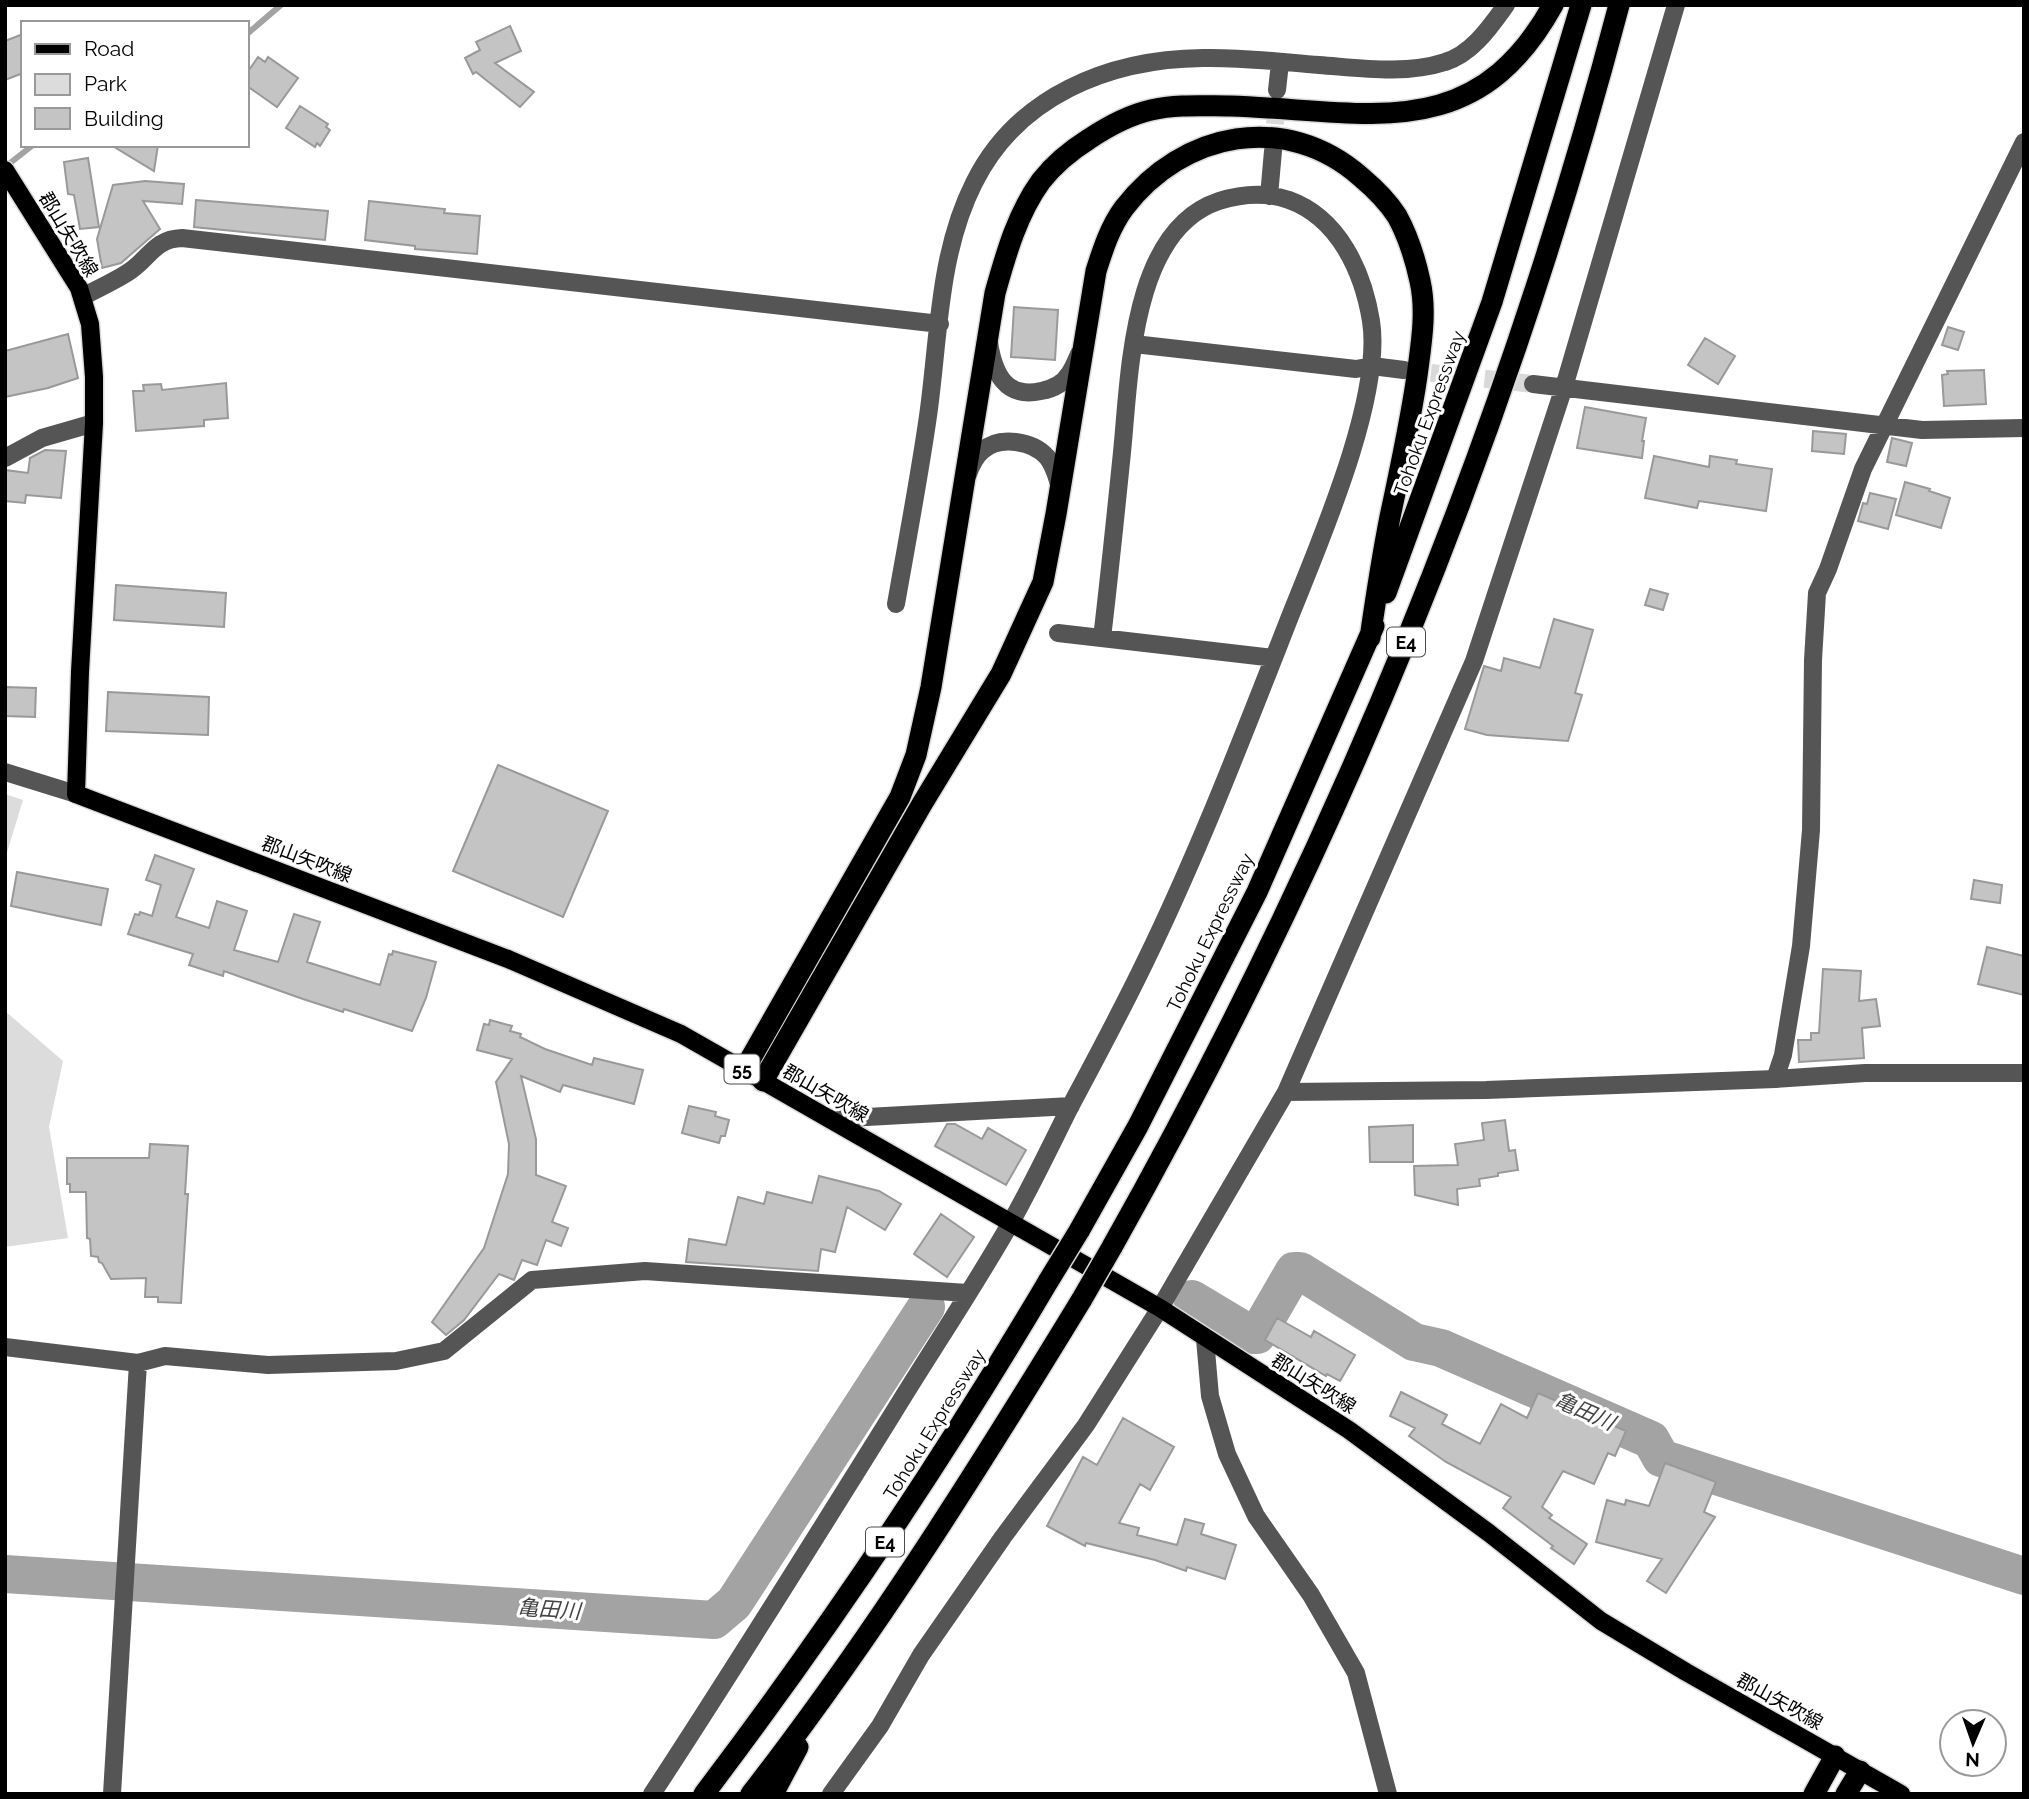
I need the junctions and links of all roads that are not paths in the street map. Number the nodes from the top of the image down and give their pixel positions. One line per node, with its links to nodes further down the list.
1 (1506, 5): 6 (street)
2 (1553, 5): 14 (highway)
3 (1581, 5): 30 (highway, Tohoku Expressway / E4)
4 (1619, 5): 47 (highway, E4, bridge)
5 (1676, 5): 20 (street)
6 (1279, 63): 7 (street); 13 (street)
7 (1277, 90)
8 (2024, 142): 22 (street)
9 (1273, 152): 11 (street)
10 (5, 170): 12 (main road, 郡山矢吹線)
11 (1269, 195): 15 (street); 17 (street)
12 (82, 298): 13 (street); 21 (main road, 郡山矢吹線)
13 (940, 324): 27 (street)
14 (987, 333): 16 (street); 26 (highway)
15 (1134, 344): 17 (street); 29 (street)
16 (1083, 348): 25 (highway); 30 (highway)
17 (1372, 366): 18 (street); 31 (street)
18 (1404, 370)
19 (1533, 384): 20 (street)
20 (1563, 387): 22 (street); 38 (street)
21 (94, 423): 24 (street); 33 (main road, 郡山矢吹線)
22 (1885, 426): 23 (street); 36 (street)
23 (2024, 428)
24 (5, 458)
25 (1060, 488): 26 (street); 37 (highway)
26 (961, 491): 34 (highway)
27 (897, 604)
28 (1058, 633): 29 (street)
29 (1102, 638): 31 (street)
30 (1370, 638): 52 (highway, Tohoku Expressway / E4, bridge)
31 (1274, 658): 39 (street)
32 (5, 772): 33 (street)
33 (76, 794): 34 (main road, 郡山矢吹線 / 55)
34 (744, 1070): 37 (main road, 郡山矢吹線 / 55)
35 (2024, 1073): 36 (street)
36 (1775, 1079): 38 (street)
37 (763, 1081): 40 (main road, 郡山矢吹線 / 55)
38 (1286, 1093): 43 (street)
39 (1071, 1106): 40 (street); 41 (street)
40 (830, 1119): 41 (main road, 郡山矢吹線 / 55)
41 (1011, 1223): 42 (street); 43 (main road, 郡山矢吹線 / 55)
42 (967, 1293): 46 (street); 51 (street)
43 (1160, 1308): 44 (main road, 郡山矢吹線 / 55); 55 (street)
44 (1205, 1339): 48 (main road, 郡山矢吹線 / 55); 56 (street)
45 (5, 1347): 46 (street)
46 (138, 1363): 50 (street)
47 (830, 1686): 53 (highway, E4); 54 (highway)
48 (1835, 1756): 49 (main road, 郡山矢吹線 / 55); 57 (highway)
49 (1860, 1770): 58 (highway); 59 (main road, 郡山矢吹線 / 55)
50 (112, 1794)
51 (652, 1794)
52 (704, 1794)
53 (751, 1794)
54 (773, 1794)
55 (831, 1794)
56 (1388, 1794)
57 (1814, 1794)
58 (1846, 1794)
59 (1901, 1794)

